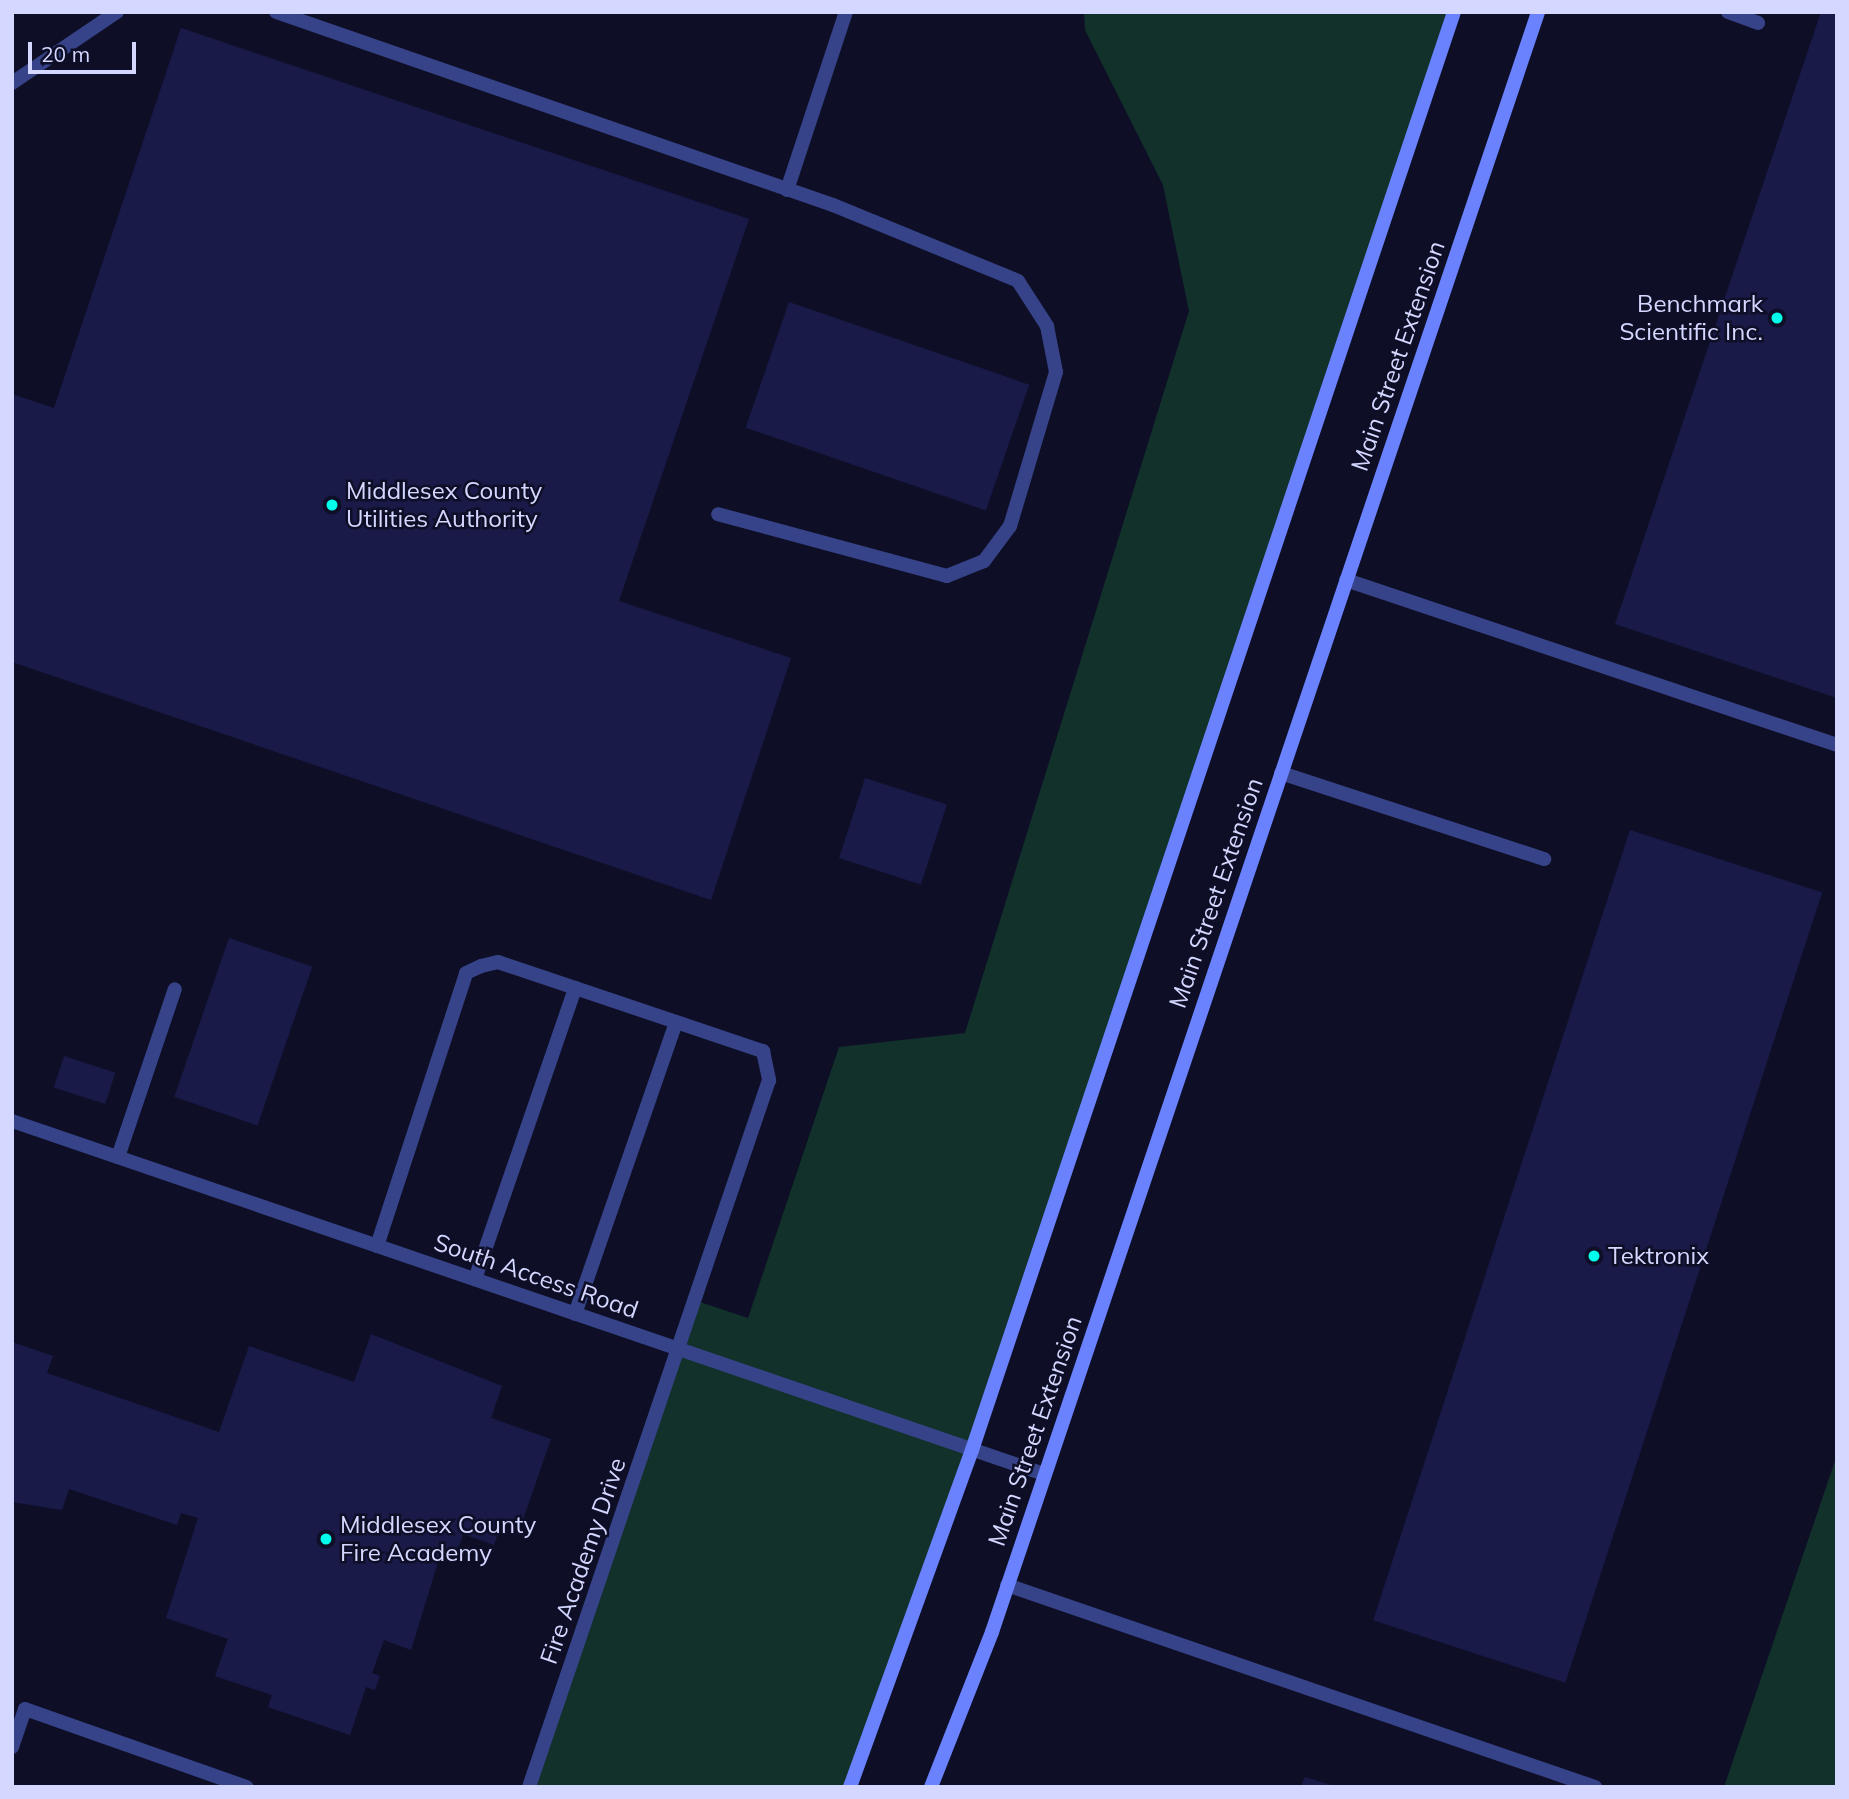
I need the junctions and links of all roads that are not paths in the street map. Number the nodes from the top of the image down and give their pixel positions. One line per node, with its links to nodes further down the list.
1 (117, 12): 8 (lane)
2 (276, 12): 9 (lane)
3 (846, 12): 9 (lane)
4 (1454, 12): 24 (main road)
5 (1538, 12): 11 (main road, Main Street Extension)
6 (1728, 12): 7 (lane)
7 (1758, 23)
8 (12, 83)
9 (787, 190): 10 (lane)
10 (718, 514)
11 (1346, 580): 12 (lane); 13 (main road, Main Street Extension)
12 (1837, 745)
13 (1281, 773): 14 (lane); 25 (main road, Main Street Extension)
14 (1544, 859)
15 (575, 988): 17 (lane, Fire Academy Drive); 20 (lane, Fire Academy Drive); 21 (lane)
16 (175, 989): 19 (lane)
17 (676, 1022): 22 (lane); 23 (lane, Fire Academy Drive)
18 (12, 1121): 19 (lane, South Access Road)
19 (117, 1157): 20 (lane, South Access Road)
20 (377, 1246): 21 (lane, South Access Road)
21 (475, 1279): 22 (lane, South Access Road)
22 (576, 1314): 23 (lane, South Access Road)
23 (679, 1350): 24 (lane, South Access Road); 29 (lane, Fire Academy Drive)
24 (972, 1450): 25 (lane, South Access Road); 30 (main road)
25 (1045, 1474): 26 (main road, Main Street Extension)
26 (1007, 1585): 31 (main road, Main Street Extension); 32 (lane)
27 (12, 1747): 28 (lane)
28 (247, 1787)
29 (529, 1787)
30 (850, 1787)
31 (931, 1787)
32 (1595, 1787)

